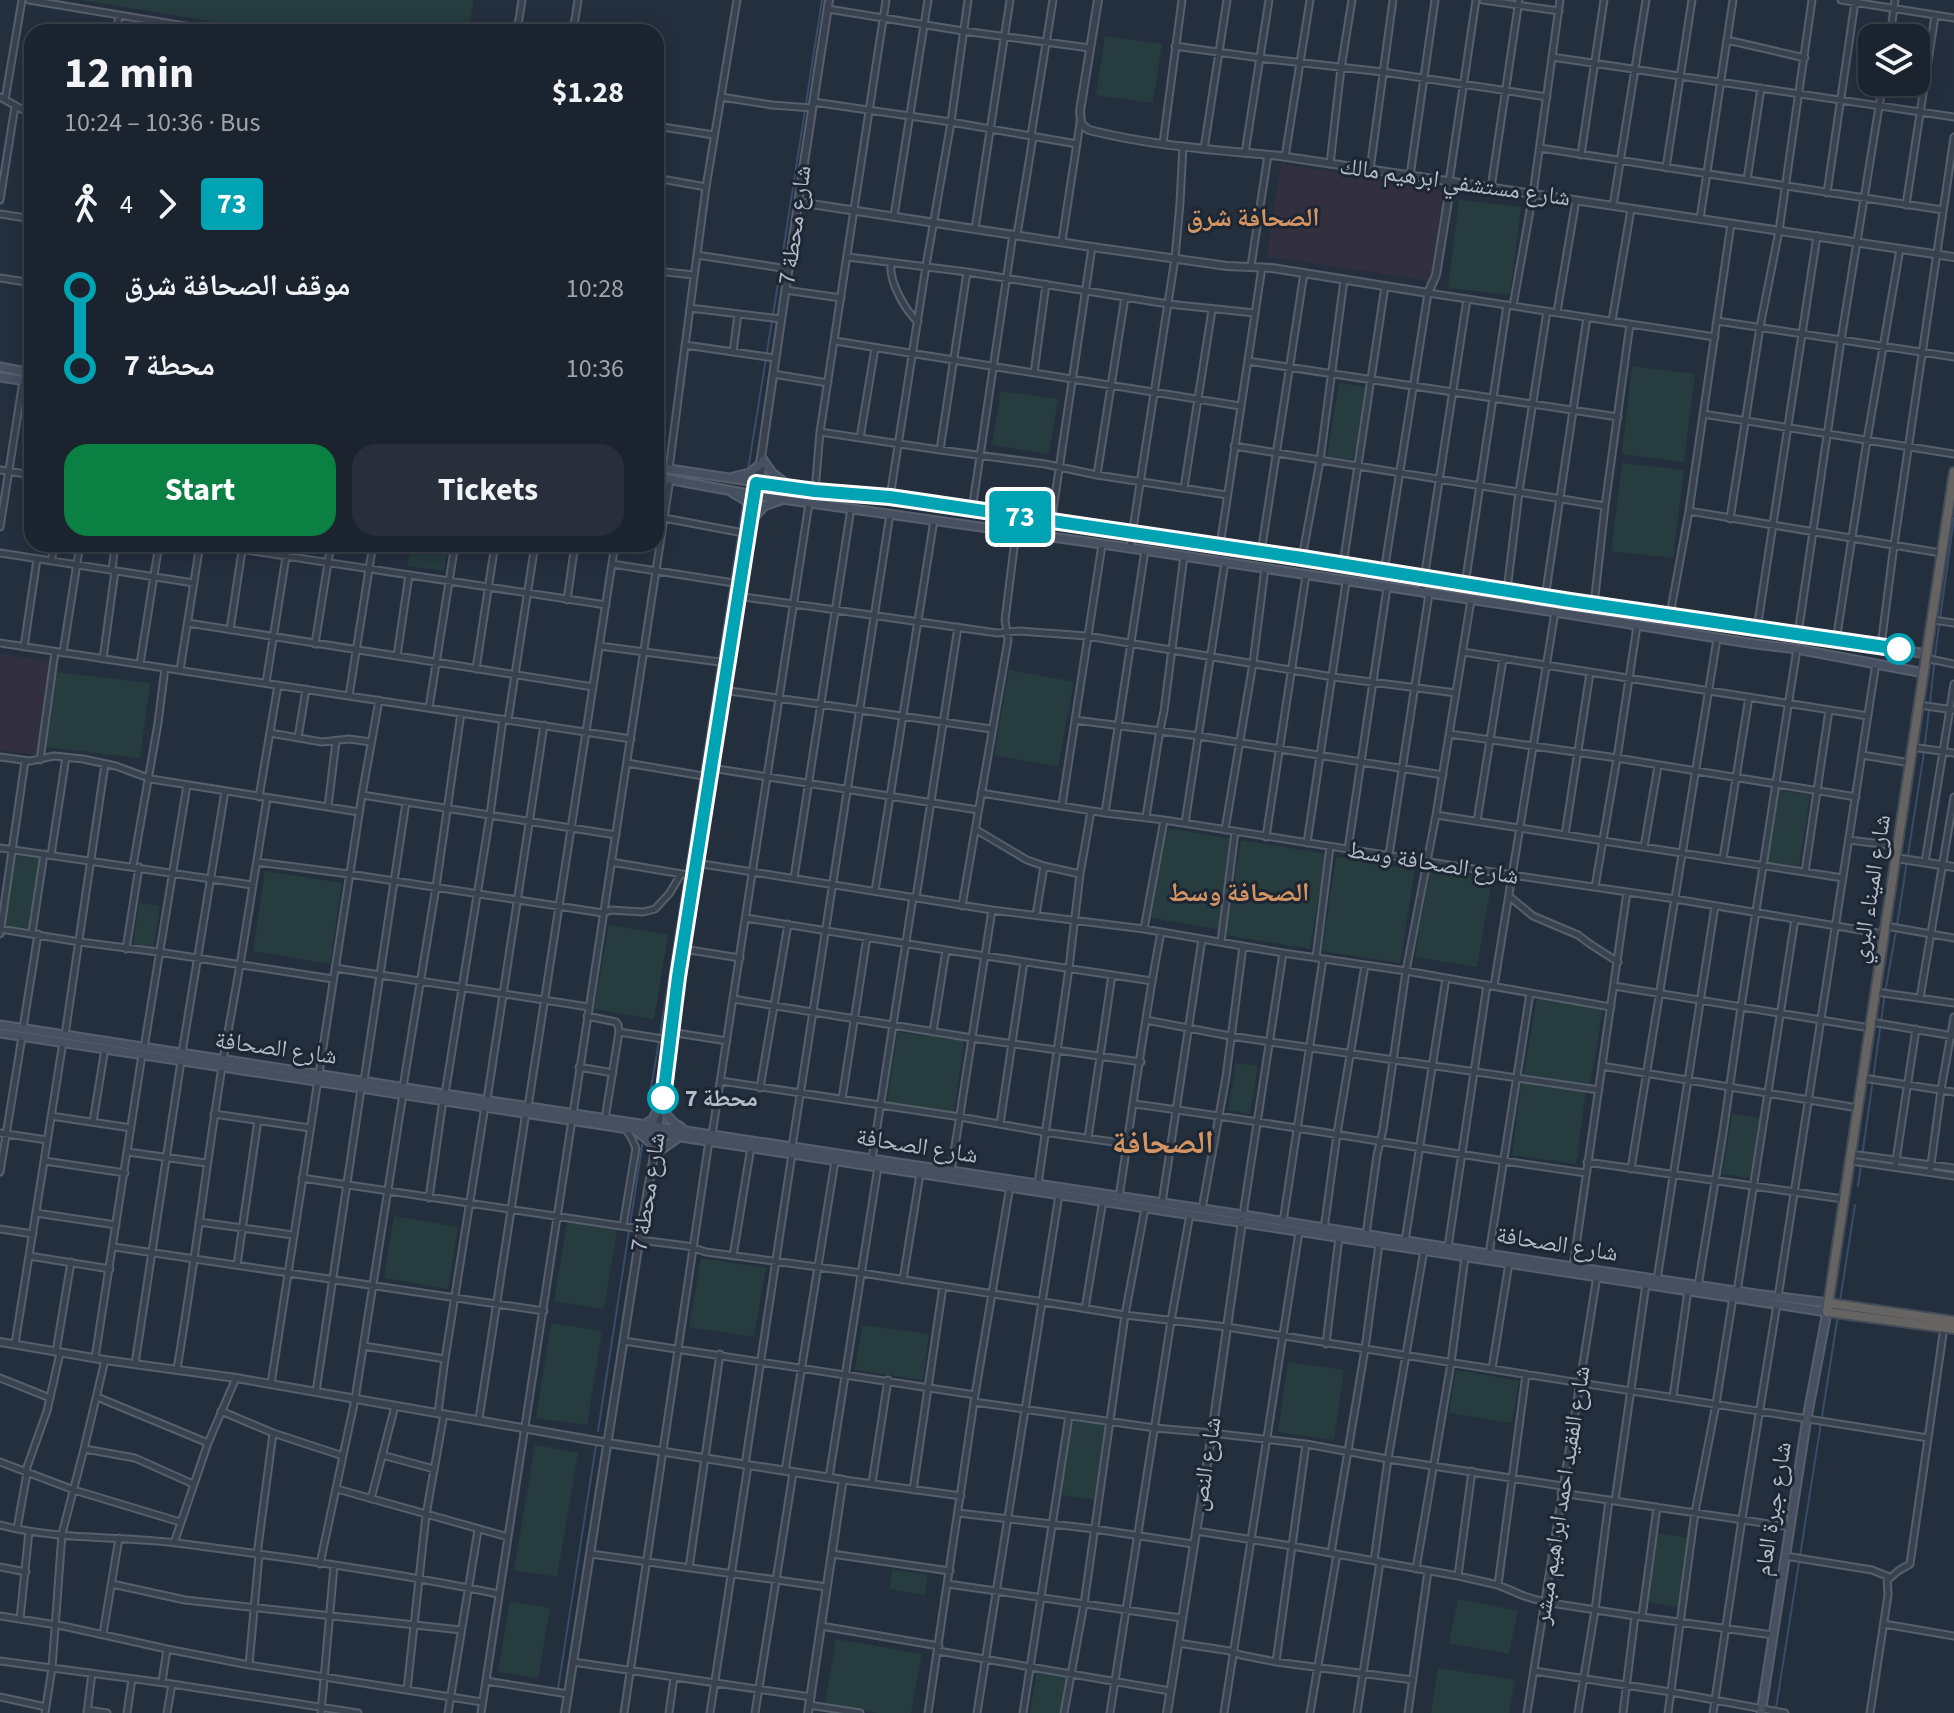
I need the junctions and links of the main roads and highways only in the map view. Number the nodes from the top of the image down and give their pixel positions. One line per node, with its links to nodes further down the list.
1 (0, 367): 2 (main road)
2 (24, 372)
3 (0, 377): 4 (main road)
4 (24, 380)
5 (664, 468): 9 (main road)
6 (1954, 472): 8 (highway, شارع الميناء البري)
7 (664, 478): 11 (main road)
8 (1954, 478): 14 (highway, شارع الميناء البري)
9 (726, 479): 10 (main road); 10 (main road)
10 (794, 488): 13 (main road)
11 (723, 489): 12 (main road); 12 (main road)
12 (785, 499): 15 (main road)
13 (1899, 649): 14 (main road); 15 (main road)
14 (1926, 656): 16 (highway, شارع الميناء البري)
15 (1895, 666): 16 (main road)
16 (1924, 673): 36 (highway, شارع الميناء البري)
17 (0, 1025): 18 (main road, شارع الصحافة)
18 (22, 1032): 19 (main road, شارع الصحافة); 20 (main road, شارع الصحافة)
19 (0, 1033)
20 (64, 1039): 21 (main road, شارع الصحافة); 21 (main road, شارع الصحافة)
21 (143, 1051): 24 (main road, شارع الصحافة)
22 (663, 1098): 25 (main road)
23 (661, 1109): 28 (main road)
24 (572, 1117): 25 (main road, شارع الصحافة); 26 (main road, شارع الصحافة)
25 (643, 1125): 27 (main road, شارع الصحافة)
26 (630, 1130): 27 (main road, شارع الصحافة); 29 (main road)
27 (659, 1130): 28 (main road, شارع الصحافة); 29 (main road, شارع الصحافة)
28 (702, 1133): 30 (main road, شارع الصحافة)
29 (680, 1136): 30 (main road, شارع الصحافة)
30 (710, 1138): 31 (main road, شارع الصحافة); 31 (main road, شارع الصحافة)
31 (792, 1150): 32 (main road, شارع الصحافة); 32 (main road, شارع الصحافة)
32 (1010, 1183): 33 (main road, شارع الصحافة); 33 (main road, شارع الصحافة)
33 (1243, 1219): 34 (main road, شارع الصحافة); 34 (main road, شارع الصحافة)
34 (1597, 1273): 35 (main road, شارع الصحافة); 35 (main road, شارع الصحافة)
35 (1735, 1294): 36 (main road, شارع الصحافة)
36 (1828, 1307): 37 (highway); 39 (main road, شارع جبرة العام)
37 (1948, 1322): 38 (highway)
38 (1954, 1329)
39 (1761, 1711)

